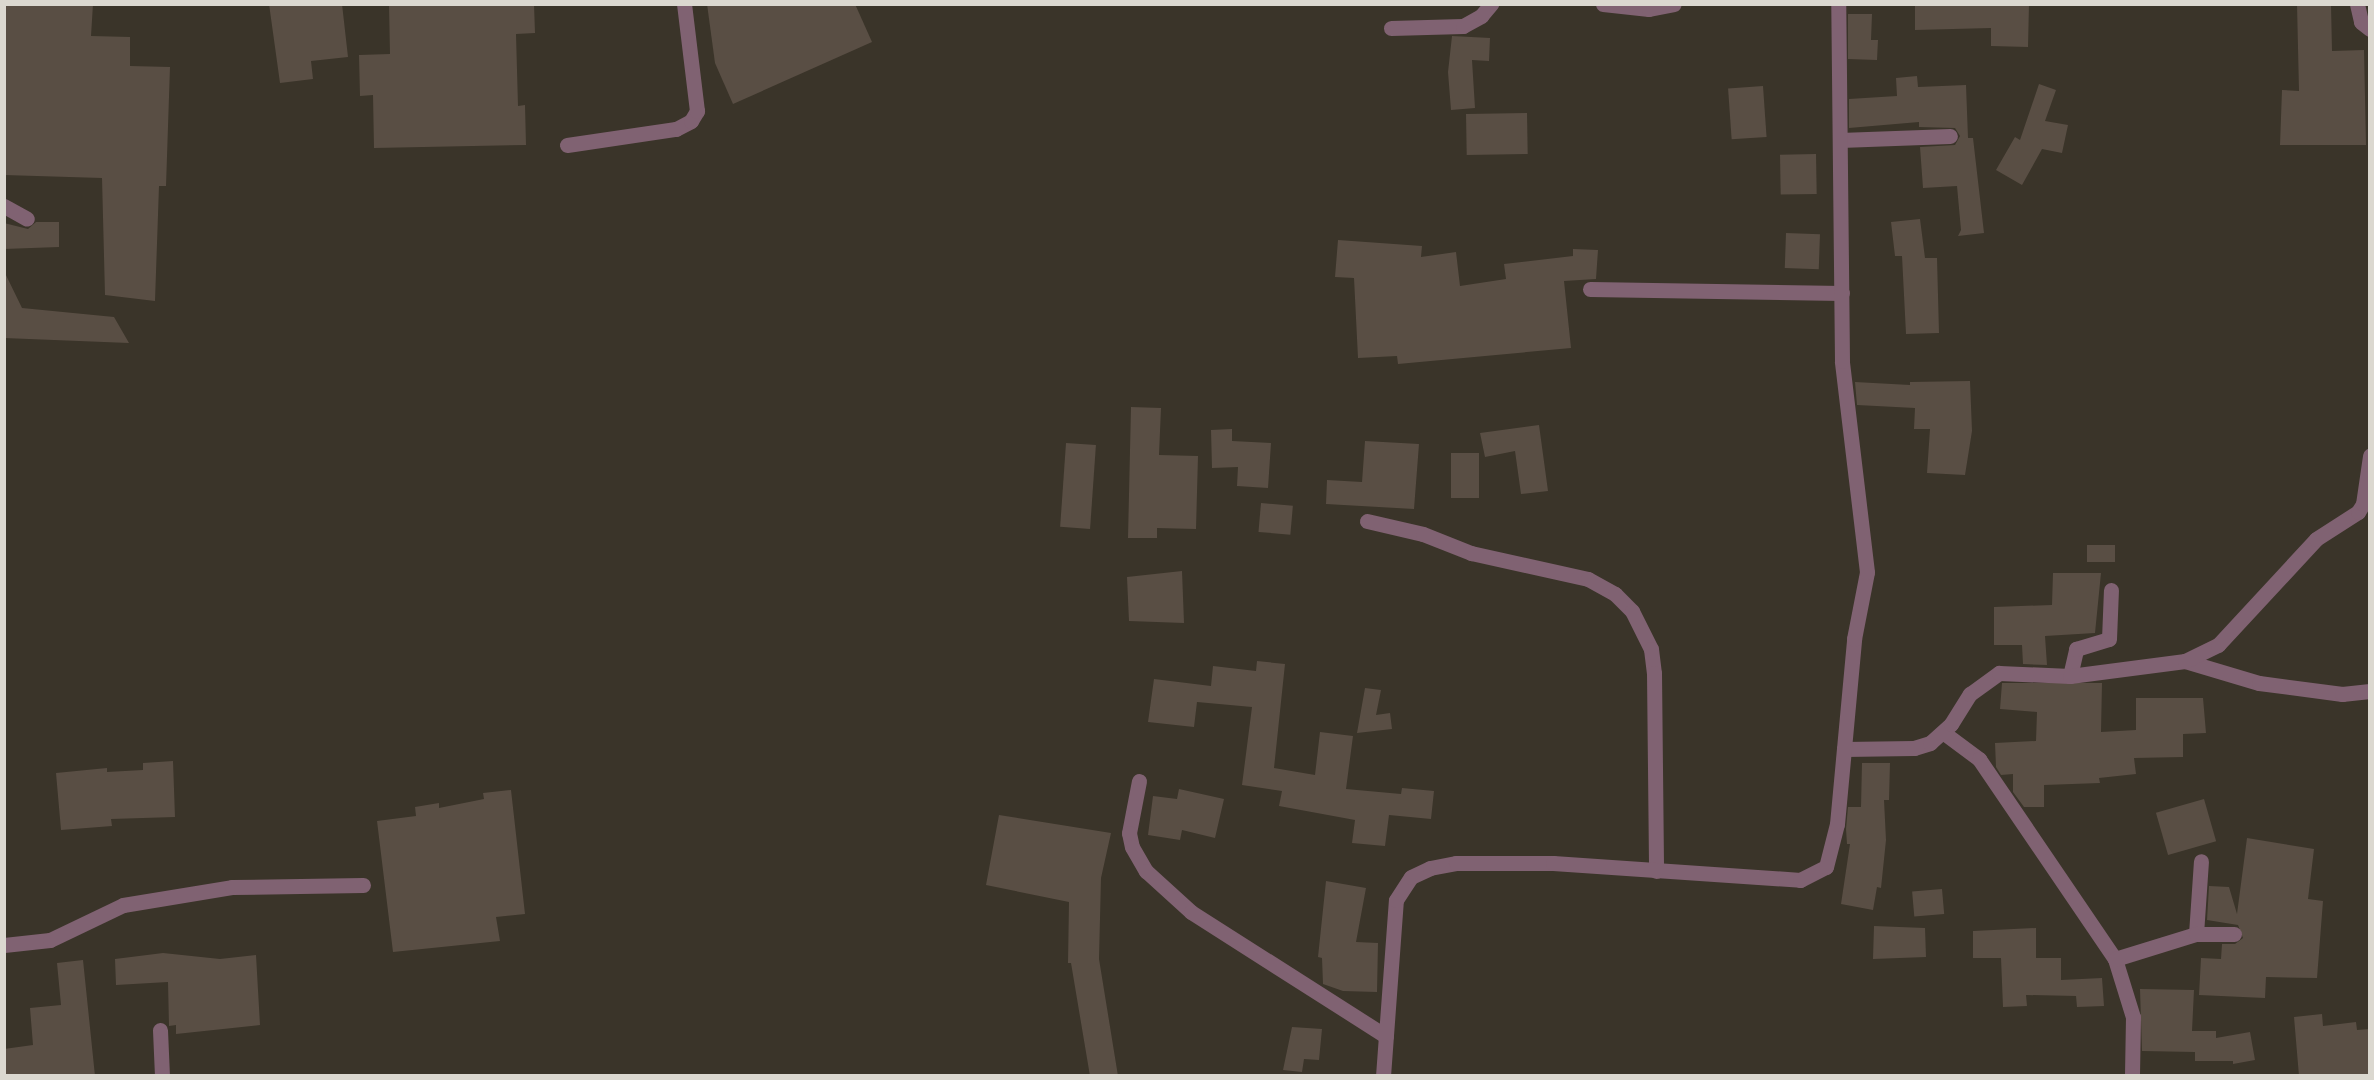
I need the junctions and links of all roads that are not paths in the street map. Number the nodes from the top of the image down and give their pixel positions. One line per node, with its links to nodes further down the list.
1 (684, 4): 11 (street)
2 (1491, 4): 7 (street)
3 (1603, 4): 4 (street)
4 (1674, 4)
5 (1838, 4): 10 (street)
6 (2356, 4): 8 (street)
7 (1391, 28)
8 (2370, 29)
9 (1950, 136): 10 (street)
10 (1840, 140): 15 (street)
11 (567, 145)
12 (4, 206): 13 (street)
13 (27, 219)
14 (1590, 289): 15 (street)
15 (1842, 293): 23 (street)
16 (2370, 456): 19 (street)
17 (1367, 521): 26 (street)
18 (2111, 590): 20 (street)
19 (2185, 661): 20 (street); 21 (street)
20 (2070, 675): 22 (street)
21 (2370, 691)
22 (1944, 733): 23 (street); 31 (street)
23 (1844, 748): 26 (street)
24 (1139, 781): 33 (street)
25 (2201, 861): 28 (street)
26 (1656, 871): 33 (street)
27 (363, 885): 30 (street)
28 (2196, 934): 29 (street); 31 (street)
29 (2234, 934)
30 (4, 945)
31 (2115, 959): 36 (street)
32 (160, 1030): 34 (street)
33 (1386, 1036): 35 (street)
34 (162, 1076)
35 (1383, 1076)
36 (2132, 1076)

